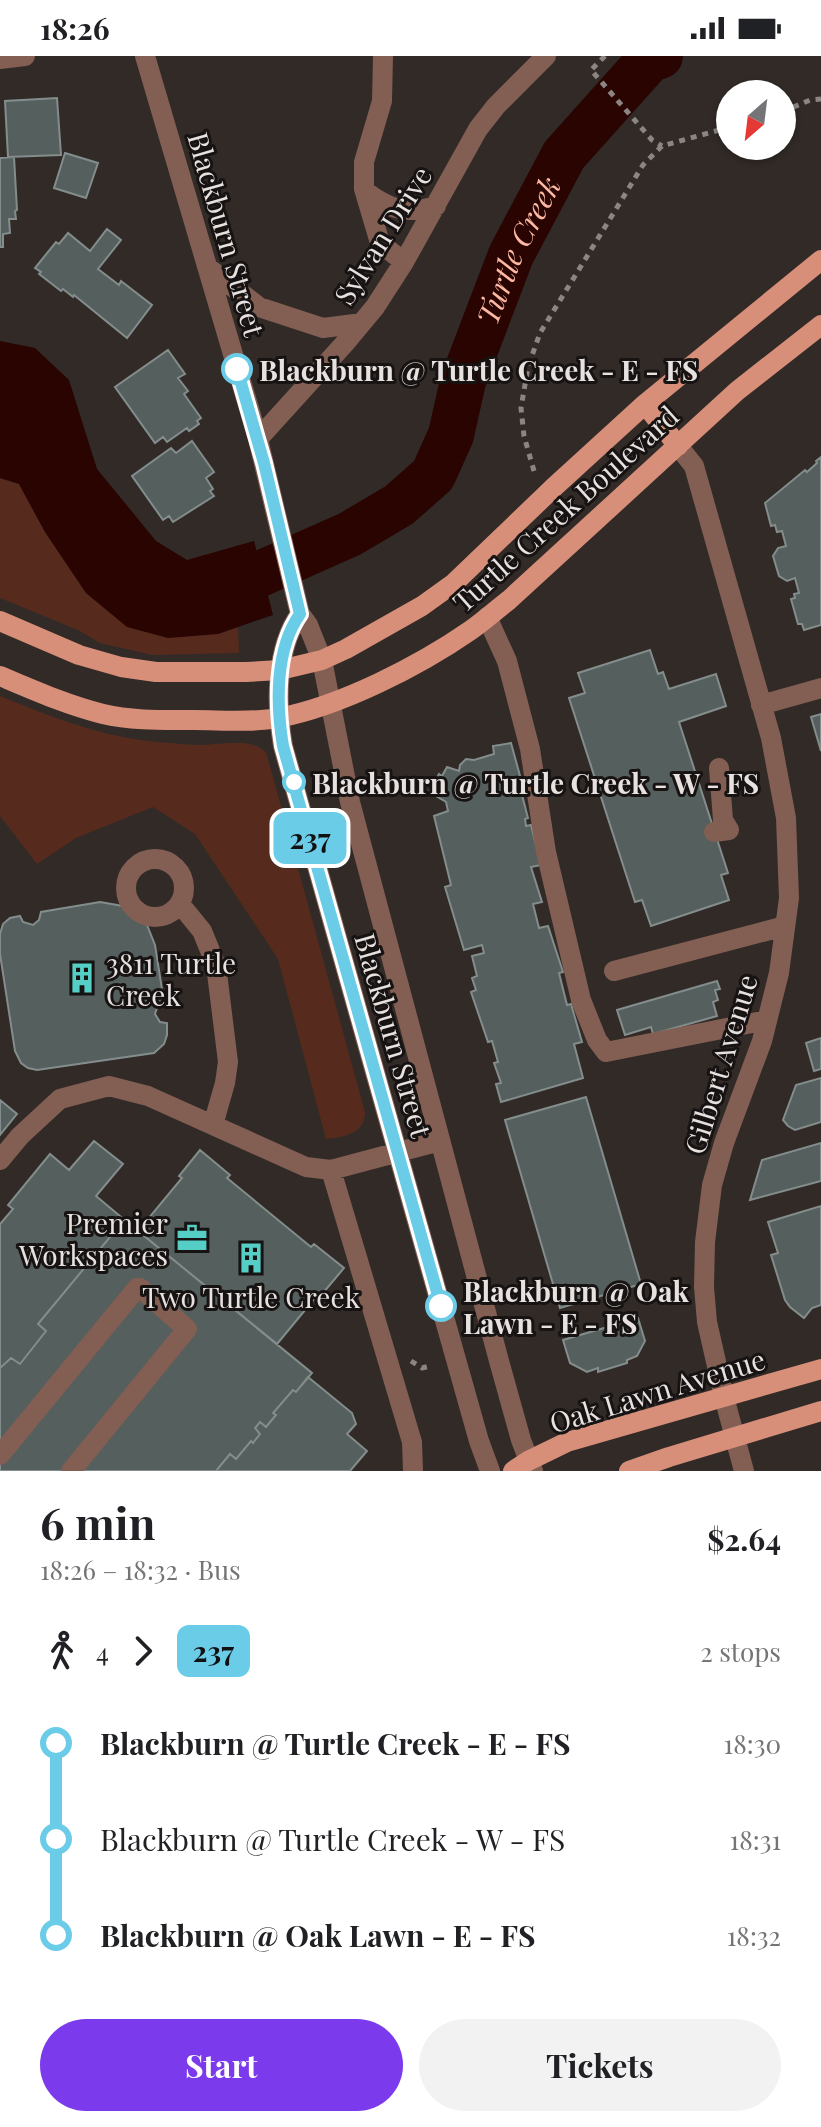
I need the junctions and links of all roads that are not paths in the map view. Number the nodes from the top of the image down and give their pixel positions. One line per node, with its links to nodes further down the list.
1 (25, 56): 5 (street)
2 (145, 56): 10 (street, Blackburn Street)
3 (383, 56): 6 (street)
4 (546, 56): 7 (street, Sylvan Drive)
5 (0, 59)
6 (365, 191): 7 (street); 9 (street)
7 (436, 206): 9 (street, Sylvan Drive)
8 (821, 260): 13 (main road, Turtle Creek Boulevard)
9 (404, 262): 11 (street, Sylvan Drive)
10 (207, 267): 11 (street); 14 (street, Blackburn Street)
11 (362, 323): 14 (street, Sylvan Drive)
12 (821, 325): 15 (main road, Turtle Creek Boulevard)
13 (645, 404): 15 (main road); 19 (main road, Turtle Creek Boulevard)
14 (258, 439): 16 (street, Blackburn Street)
15 (678, 446): 17 (main road, Turtle Creek Boulevard); 24 (street, Gilbert Avenue)
16 (300, 614): 19 (street, Blackburn Street); 20 (street, Blackburn Street)
17 (487, 617): 23 (main road, Turtle Creek Boulevard); 31 (street)
18 (0, 621): 20 (main road, Turtle Creek Boulevard)
19 (322, 660): 20 (main road, Turtle Creek Boulevard); 23 (street, Blackburn Street)
20 (280, 670): 25 (street, Blackburn Street)
21 (0, 676): 25 (main road, Turtle Creek Boulevard)
22 (821, 688): 24 (street)
23 (331, 702): 25 (main road, Turtle Creek Boulevard); 33 (street, Blackburn Street)
24 (761, 705): 29 (street, Gilbert Avenue)
25 (279, 718): 34 (street, Blackburn Street)
26 (719, 768): 27 (street)
27 (714, 832)
28 (180, 904): 32 (street)
29 (785, 926): 30 (street); 31 (street, Gilbert Avenue)
30 (614, 971)
31 (767, 1020): 38 (street, Gilbert Avenue)
32 (213, 1125): 35 (street); 36 (street)
33 (440, 1141): 34 (street); 42 (street, Blackburn Street)
34 (398, 1151): 36 (street); 45 (street, Blackburn Street)
35 (0, 1160)
36 (331, 1170): 44 (street)
37 (821, 1369): 38 (main road, Oak Lawn Avenue)
38 (724, 1397): 40 (street, Gilbert Avenue); 42 (main road, Oak Lawn Avenue)
39 (821, 1411): 40 (main road)
40 (734, 1437): 46 (main road); 47 (street, Gilbert Avenue)
41 (0, 1455): 43 (street)
42 (525, 1468)
43 (71, 1471)
44 (413, 1471)
45 (490, 1471)
46 (629, 1471)
47 (744, 1471)

